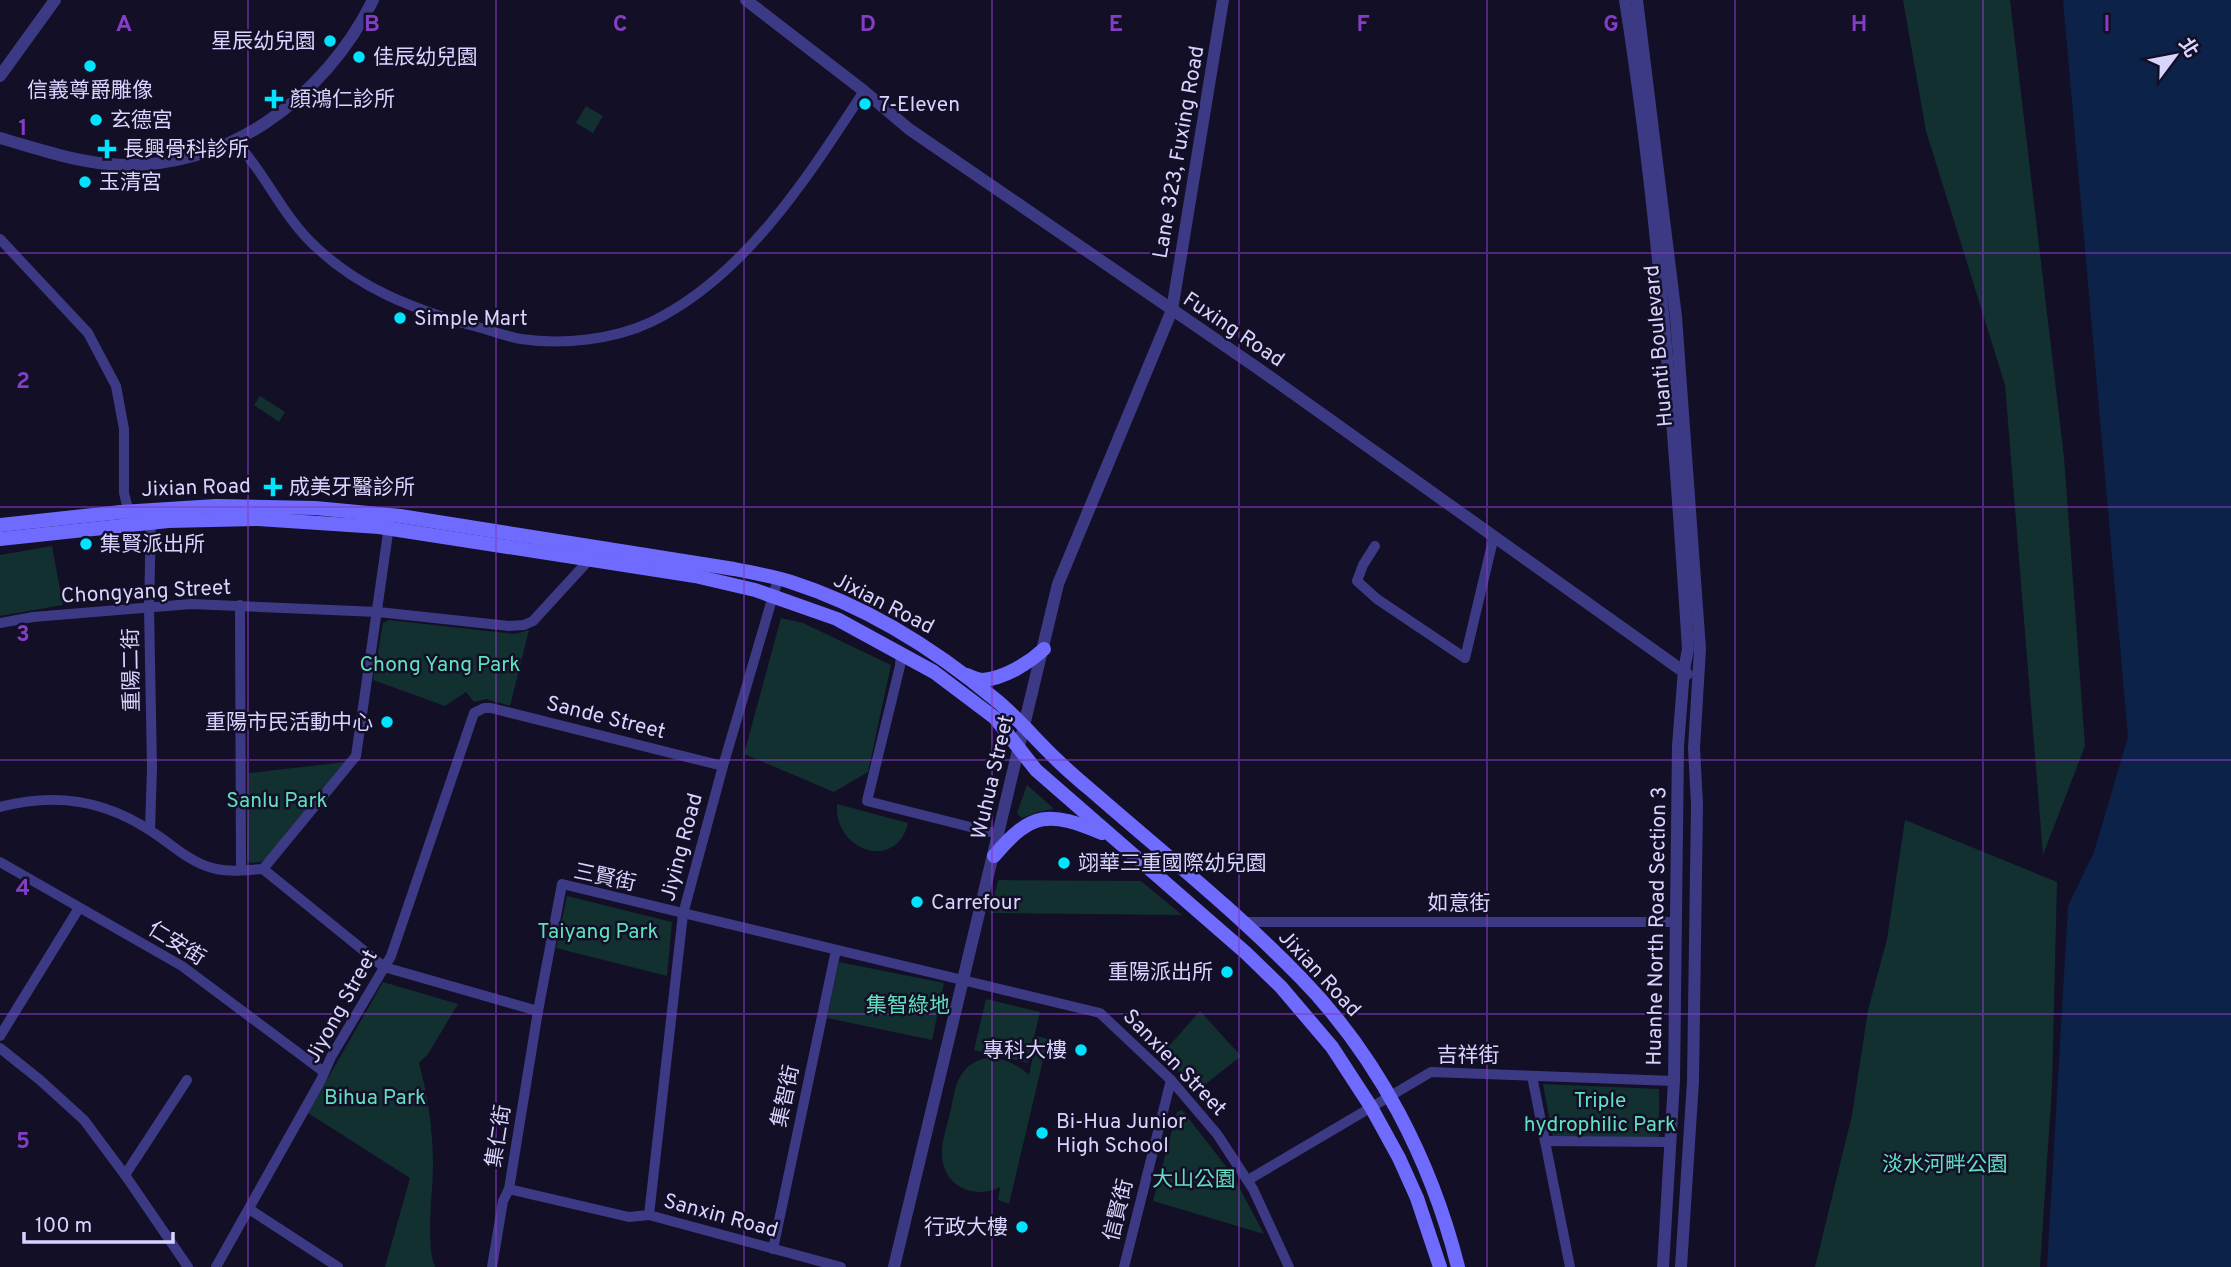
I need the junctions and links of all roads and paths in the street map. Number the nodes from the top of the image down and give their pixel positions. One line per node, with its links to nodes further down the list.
1 (55, 0): 8 (street)
2 (373, 0): 11 (street)
3 (746, 0): 9 (street, Fuxing Road)
4 (1223, 0): 14 (street, Lane 323, Fuxing Road)
5 (1625, 0): 7 (street, Huanti Boulevard)
6 (1637, 0): 7 (street, Huanti Boulevard)
7 (1635, 30): 12 (street, Huanti Boulevard)
8 (0, 76)
9 (864, 91): 11 (street); 14 (street, Fuxing Road)
10 (0, 138): 11 (street)
11 (236, 142)
12 (1651, 150): 31 (street, Huanti Boulevard); 33 (street, Huanti Boulevard)
13 (0, 239): 16 (street)
14 (1172, 310): 19 (street, Fuxing Road); 29 (street, Wuhua Street)
15 (151, 517): 16 (main road, Jixian Road); 17 (main road, Jixian Road); 26 (street, 重陽二街)
16 (130, 518): 18 (main road, Jixian Road); 20 (main road, Jixian Road)
17 (390, 522): 22 (main road, Jixian Road); 23 (main road, Jixian Road); 27 (street)
18 (0, 524)
19 (1494, 536): 21 (street); 31 (street, Fuxing Road)
20 (0, 539)
21 (1375, 547)
22 (589, 560): 24 (main road, Jixian Road); 27 (street, Chongyang Street)
23 (778, 579): 24 (street, Jiying Road); 32 (main road, Jixian Road)
24 (772, 595): 30 (main road, Jixian Road); 37 (street, Jiying Road)
25 (240, 606): 26 (street, Chongyang Street); 27 (street, Chongyang Street); 47 (street)
26 (149, 607): 28 (street, Chongyang Street); 39 (street, 重陽二街)
27 (378, 612): 46 (street)
28 (0, 622)
29 (1044, 649): 32 (main road); 35 (street, Wuhua Street)
30 (901, 653): 36 (main road, Jixian Road); 40 (street)
31 (1684, 670): 33 (street, Fuxing Road); 44 (street, Huanhe North Road Section 3)
32 (962, 673): 35 (main road, Jixian Road)
33 (1699, 690): 45 (street, Huanhe North Road Section 3)
34 (479, 710): 37 (street, Sande Street); 53 (street, Jiyong Street)
35 (1024, 726): 36 (street, Wuhua Street); 50 (main road, Jixian Road)
36 (1019, 751): 40 (street, Wuhua Street); 41 (main road, Jixian Road)
37 (723, 766): 49 (street, Jiying Road)
38 (0, 807): 39 (street)
39 (150, 830): 47 (street)
40 (998, 834): 42 (street, Wuhua Street)
41 (1114, 838): 42 (main road); 64 (main road, Jixian Road)
42 (994, 856): 54 (street, Wuhua Street)
43 (0, 862): 48 (street, 仁安街)
44 (1676, 864): 45 (street); 51 (street, Huanhe North Road Section 3)
45 (1696, 864): 85 (street, Huanhe North Road Section 3)
46 (263, 869): 47 (street); 53 (street)
47 (241, 870)
48 (79, 908): 56 (street); 58 (street, 仁安街)
49 (683, 914): 52 (street, 三賢街); 55 (street, 三賢街); 71 (street, Jiying Road)
50 (1243, 922): 51 (street, 如意街); 63 (main road, Jixian Road)
51 (1676, 922): 62 (street, Huanhe North Road Section 3)
52 (836, 950): 54 (street, Sanxien Street); 72 (street, 集智街)
53 (384, 967): 55 (street); 58 (street, Jiyong Street)
54 (963, 982): 61 (street, Sanxien Street); 78 (street, Wuhua Street)
55 (538, 1011): 69 (street, 集仁街)
56 (0, 1036)
57 (0, 1048): 67 (street)
58 (324, 1072): 70 (street, Jiyong Street)
59 (1532, 1076): 62 (street, 吉祥街); 63 (street, 吉祥街); 65 (street)
60 (187, 1080): 67 (street)
61 (1171, 1080): 68 (street, Sanxien Street); 79 (street, 信賢街)
62 (1674, 1081): 66 (street, Huanhe North Road Section 3)
63 (1390, 1096): 64 (street, 吉祥街); 82 (main road, Jixian Road)
64 (1371, 1107): 68 (street, 吉祥街); 81 (main road, Jixian Road)
65 (1545, 1141): 66 (street); 83 (street)
66 (1671, 1142): 84 (street, Huanhe North Road Section 3)
67 (125, 1175): 73 (street)
68 (1248, 1180): 80 (street, Sanxien Street)
69 (509, 1189): 71 (street, Sanxin Road); 76 (street, 集仁街)
70 (249, 1209): 74 (street, Jiyong Street); 75 (street)
71 (649, 1215): 72 (street, Sanxin Road)
72 (773, 1249): 77 (street, Sanxin Road)
73 (188, 1267)
74 (216, 1267)
75 (338, 1267)
76 (492, 1267)
77 (841, 1267)
78 (894, 1267)
79 (1124, 1267)
80 (1289, 1267)
81 (1440, 1267)
82 (1458, 1267)
83 (1570, 1267)
84 (1663, 1267)
85 (1681, 1267)

